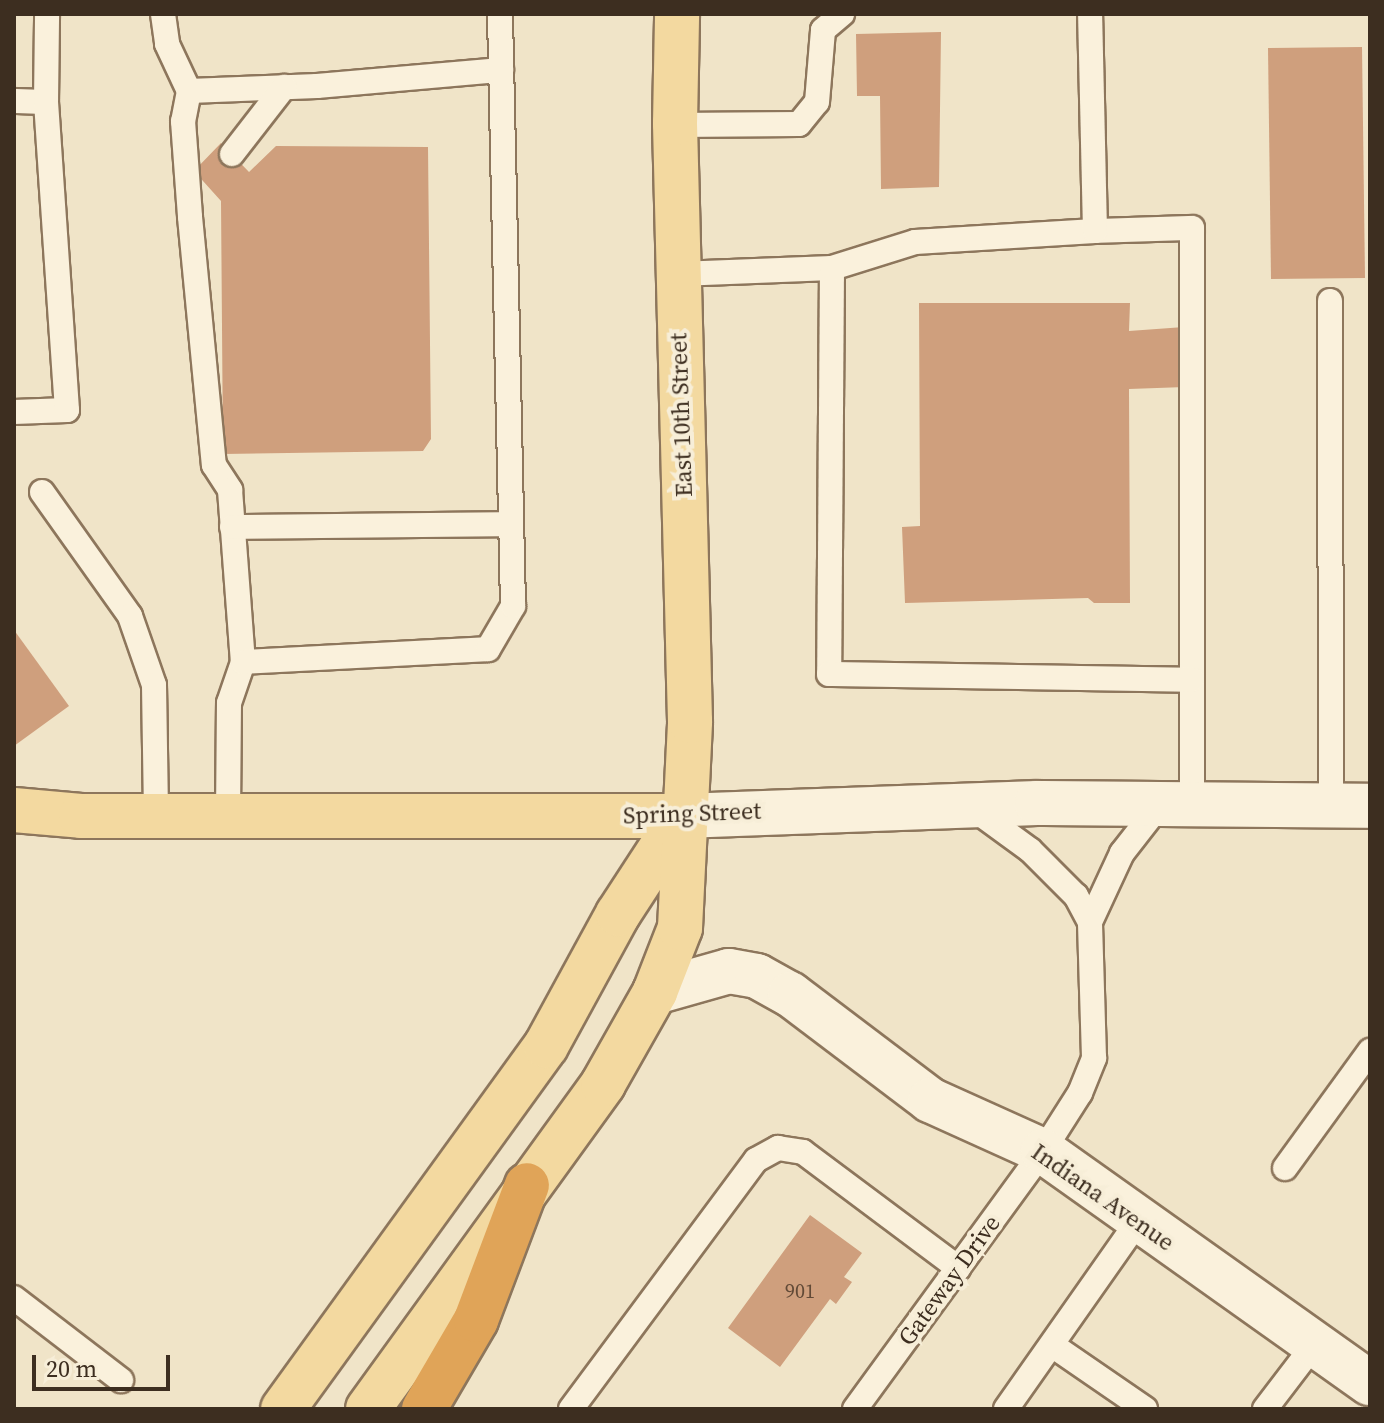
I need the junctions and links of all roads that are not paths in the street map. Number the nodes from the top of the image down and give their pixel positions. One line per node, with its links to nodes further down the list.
1 (47, 14): 11 (lane)
2 (163, 14): 9 (lane)
3 (500, 14): 7 (lane)
4 (677, 14): 12 (main road, East 10th Street)
5 (842, 14): 12 (lane)
6 (1090, 14): 16 (lane)
7 (501, 70): 8 (lane); 22 (lane)
8 (284, 87): 9 (lane); 13 (lane)
9 (189, 91): 15 (lane)
10 (14, 101): 11 (lane)
11 (46, 102): 20 (lane)
12 (675, 125): 18 (main road, East 10th Street)
13 (232, 154)
14 (209, 188): 15 (lane)
15 (190, 217): 23 (lane)
16 (1095, 231): 17 (lane); 25 (lane)
17 (832, 268): 18 (lane); 25 (lane)
18 (678, 274): 32 (main road, East 10th Street)
19 (1330, 301): 28 (lane)
20 (14, 412)
21 (42, 492): 30 (lane)
22 (511, 524): 23 (lane); 24 (lane)
23 (232, 527): 24 (lane)
24 (243, 662): 31 (lane)
25 (1192, 680): 26 (lane)
26 (1176, 804): 27 (street, Spring Street); 28 (street, Spring Street); 33 (lane)
27 (968, 805): 32 (street, Spring Street); 33 (lane)
28 (1350, 806)
29 (14, 810): 30 (main road, Spring Street)
30 (156, 816): 31 (main road, Spring Street)
31 (228, 816): 32 (main road, Spring Street)
32 (682, 816): 34 (main road, East 10th Street); 46 (main road)
33 (1090, 922): 36 (lane, Gateway Drive)
34 (655, 992): 36 (street, Indiana Avenue); 38 (main road, East 10th Street)
35 (1370, 1051): 37 (lane)
36 (1043, 1151): 39 (street, Indiana Avenue); 40 (lane, Gateway Drive)
37 (1285, 1168)
38 (527, 1185): 47 (main road, East 10th Street); 48 (highway)
39 (1139, 1220): 42 (lane); 43 (street, Indiana Avenue)
40 (958, 1268): 49 (lane); 50 (lane, Gateway Drive)
41 (14, 1298): 44 (lane)
42 (1052, 1345): 51 (lane); 52 (lane)
43 (1313, 1346): 45 (street, Indiana Avenue); 53 (lane)
44 (121, 1380)
45 (1370, 1383)
46 (283, 1409)
47 (368, 1409)
48 (424, 1409)
49 (571, 1409)
50 (855, 1409)
51 (1006, 1409)
52 (1145, 1409)
53 (1265, 1409)

